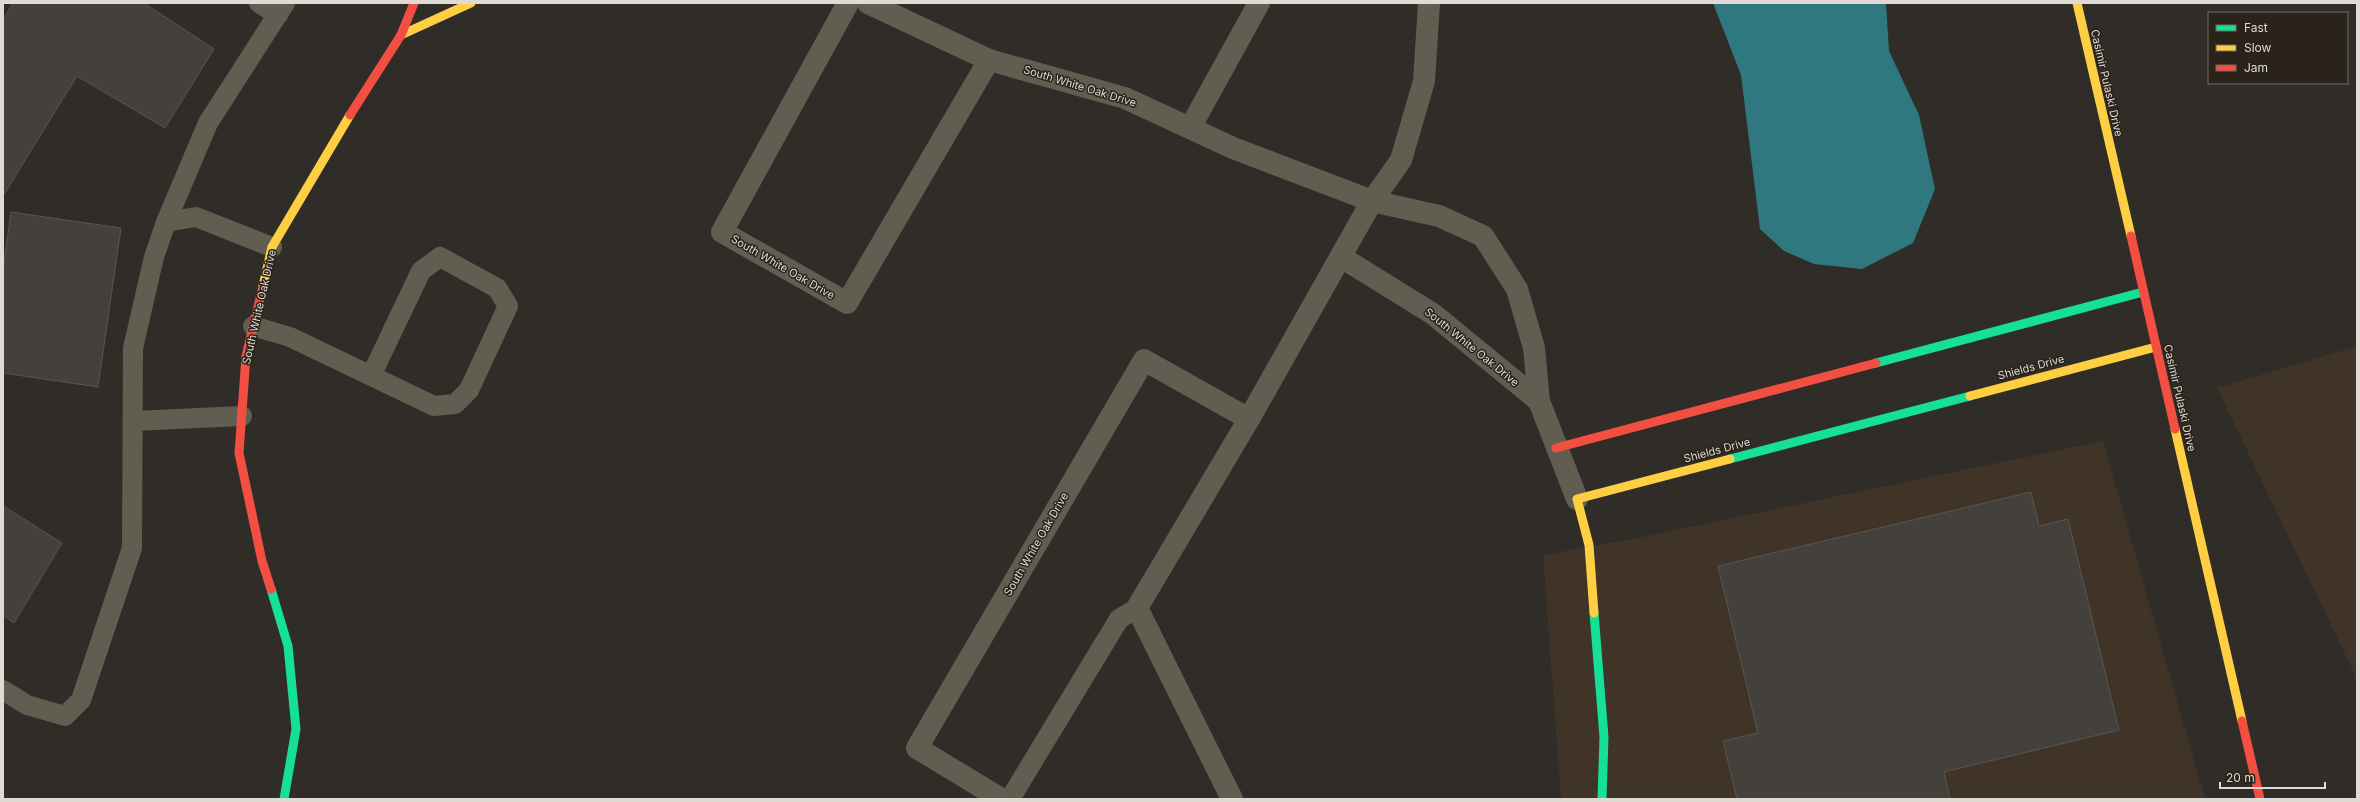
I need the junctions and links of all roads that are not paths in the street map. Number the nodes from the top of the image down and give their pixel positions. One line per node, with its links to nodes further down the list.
1 (260, 3): 9 (lane)
2 (414, 3): 10 (street, South White Oak Drive)
3 (472, 3): 10 (street)
4 (848, 3): 11 (street, South White Oak Drive)
5 (868, 3): 11 (street, South White Oak Drive)
6 (1259, 3): 12 (street)
7 (1429, 3): 13 (street)
8 (2077, 3): 17 (street, Casimir Pulaski Drive)
9 (282, 9): 14 (lane)
10 (401, 35): 15 (street, South White Oak Drive)
11 (989, 60): 12 (street, South White Oak Drive)
12 (1190, 128): 13 (street, South White Oak Drive)
13 (1372, 201): 16 (street); 21 (street, South White Oak Drive)
14 (166, 222): 15 (lane); 24 (lane)
15 (272, 247): 18 (street, South White Oak Drive)
16 (1341, 257): 21 (street, South White Oak Drive); 23 (street)
17 (2144, 292): 19 (street, Casimir Pulaski Drive); 25 (street)
18 (253, 326): 20 (lane); 22 (street, South White Oak Drive)
19 (2156, 347): 26 (street, Shields Drive); 34 (street, Casimir Pulaski Drive)
20 (371, 376): 20 (lane)
21 (1539, 401): 25 (street, South White Oak Drive)
22 (242, 416): 24 (lane); 30 (street, South White Oak Drive)
23 (1249, 419): 27 (street); 31 (street, South White Oak Drive)
24 (133, 422): 28 (lane)
25 (1556, 448): 26 (street, South White Oak Drive)
26 (1577, 499): 33 (street)
27 (1137, 608): 29 (street); 32 (lane)
28 (3, 690)
29 (1225, 794)
30 (284, 799)
31 (1002, 799)
32 (1010, 799)
33 (1602, 799)
34 (2260, 799)

